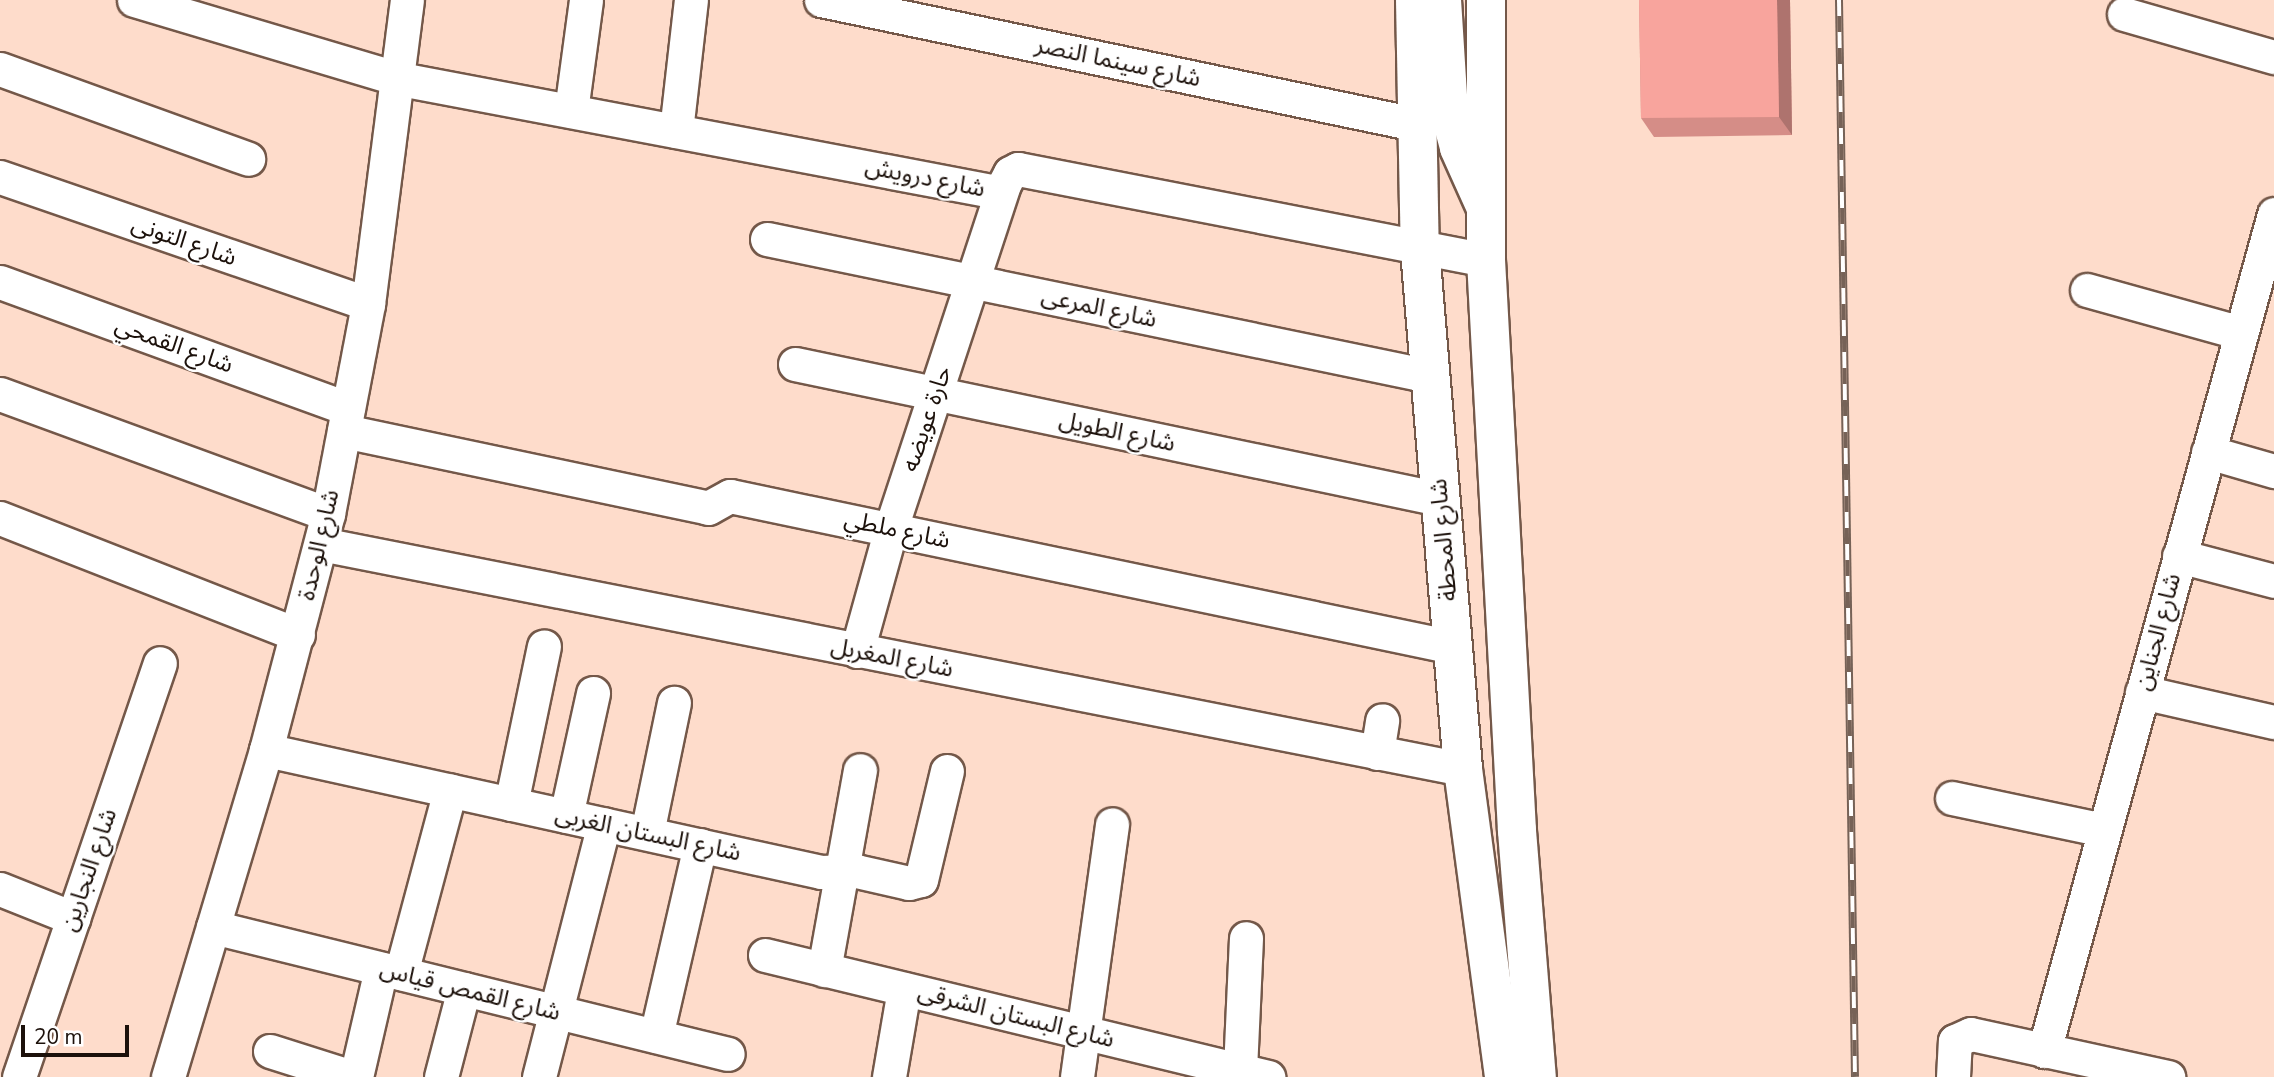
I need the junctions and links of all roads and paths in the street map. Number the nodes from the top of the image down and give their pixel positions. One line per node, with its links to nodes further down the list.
1 (134, 0): 12 (street, شارع درويش)
2 (407, 0): 12 (street, شارع الوحدة)
3 (586, 0): 13 (street)
4 (691, 0): 15 (street)
5 (821, 0): 14 (street, شارع سينما النصر)
6 (1415, 0): 14 (street, شارع المحطة)
7 (1442, 0): 19 (street)
8 (1486, 0): 19 (street)
9 (2124, 14): 10 (street)
10 (2274, 57)
11 (0, 69): 16 (street)
12 (395, 78): 13 (street, شارع درويش); 27 (street, شارع الوحدة)
13 (572, 111): 15 (street, شارع درويش)
14 (1415, 124): 22 (street, شارع المحطة)
15 (676, 131): 18 (street, شارع درويش)
16 (248, 159)
17 (0, 177): 27 (street, شارع التونى)
18 (1003, 187): 22 (street, شارع درويش); 25 (street, حارة عويضه)
19 (1486, 208): 23 (street)
20 (2274, 214): 28 (street, شارع الجناين)
21 (767, 239): 25 (street, شارع المرعى)
22 (1420, 250): 23 (street, شارع درويش); 30 (street, شارع المحطة)
23 (1486, 260): 91 (street)
24 (0, 282): 33 (street, شارع القمحي)
25 (973, 282): 30 (street, شارع المرعى); 32 (street, حارة عويضه)
26 (2087, 289): 28 (street)
27 (368, 304): 33 (street, شارع الوحدة)
28 (2241, 333): 34 (street, شارع الجناين)
29 (795, 364): 32 (street, شارع الطويل)
30 (1430, 376): 36 (street, شارع المحطة)
31 (0, 394): 39 (street, شارع المغربل)
32 (936, 394): 36 (street, شارع الطويل); 38 (street, حارة عويضه)
33 (346, 420): 38 (street, شارع ملطي); 39 (street, شارع الوحدة)
34 (2208, 452): 35 (street); 40 (street, شارع الجناين)
35 (2274, 471)
36 (1440, 499): 44 (street, شارع المحطة)
37 (0, 518): 42 (street)
38 (891, 528): 44 (street, شارع ملطي); 45 (street, حارة عويضه)
39 (325, 529): 42 (street, شارع الوحدة); 45 (street, شارع المغربل)
40 (2179, 556): 41 (street); 47 (street, شارع الجناين)
41 (2274, 581)
42 (298, 635): 52 (street, شارع الوحدة)
43 (544, 646): 59 (street)
44 (1453, 647): 54 (street, شارع المحطة)
45 (857, 652): 53 (street, شارع المغربل)
46 (160, 663): 68 (street, شارع النجارين)
47 (2142, 692): 51 (street); 63 (street, شارع الجناين)
48 (593, 693): 60 (street)
49 (674, 703): 64 (street)
50 (1382, 720): 53 (street)
51 (2274, 722)
52 (266, 750): 57 (street, شارع البستان الغربى); 69 (street, شارع الوحدة)
53 (1377, 753): 54 (street, شارع المغربل)
54 (1463, 769): 90 (street, شارع المحطة)
55 (860, 770): 66 (street)
56 (947, 771): 66 (street, شارع البستان الغربى)
57 (450, 790): 59 (street, شارع البستان الغربى); 73 (street)
58 (1952, 798): 63 (street)
59 (511, 804): 60 (street, شارع البستان الغربى)
60 (565, 816): 61 (street, شارع البستان الغربى)
61 (604, 824): 64 (street, شارع البستان الغربى); 76 (street)
62 (1112, 824): 77 (street)
63 (2104, 830): 80 (street, شارع الجناين)
64 (647, 833): 65 (street, شارع البستان الغربى)
65 (699, 845): 66 (street, شارع البستان الغربى); 78 (street)
66 (842, 873): 72 (street)
67 (0, 889): 68 (street)
68 (73, 918): 83 (street, شارع النجارين)
69 (213, 927): 73 (street, شارع القمص قياس); 84 (street, شارع الوحدة)
70 (1246, 938): 82 (street)
71 (765, 955): 72 (street, شارع البستان الشرقى)
72 (824, 970): 75 (street, شارع البستان الشرقى)
73 (391, 971): 74 (street, شارع القمص قياس); 85 (street)
74 (464, 989): 76 (street, شارع القمص قياس); 86 (street)
75 (904, 989): 77 (street, شارع البستان الشرقى); 88 (street)
76 (556, 1012): 78 (street, شارع القمص قياس); 87 (street)
77 (1083, 1032): 82 (street, شارع البستان الشرقى); 89 (street)
78 (656, 1036): 81 (street, شارع القمص قياس)
79 (270, 1051): 85 (street)
80 (2044, 1051): 92 (street); 93 (street)
81 (728, 1054)
82 (1252, 1074)
83 (19, 1077)
84 (167, 1077)
85 (354, 1077)
86 (441, 1077)
87 (539, 1077)
88 (889, 1077)
89 (1077, 1077)
90 (1504, 1077)
91 (1537, 1077)
92 (1953, 1077)
93 (2168, 1077)

